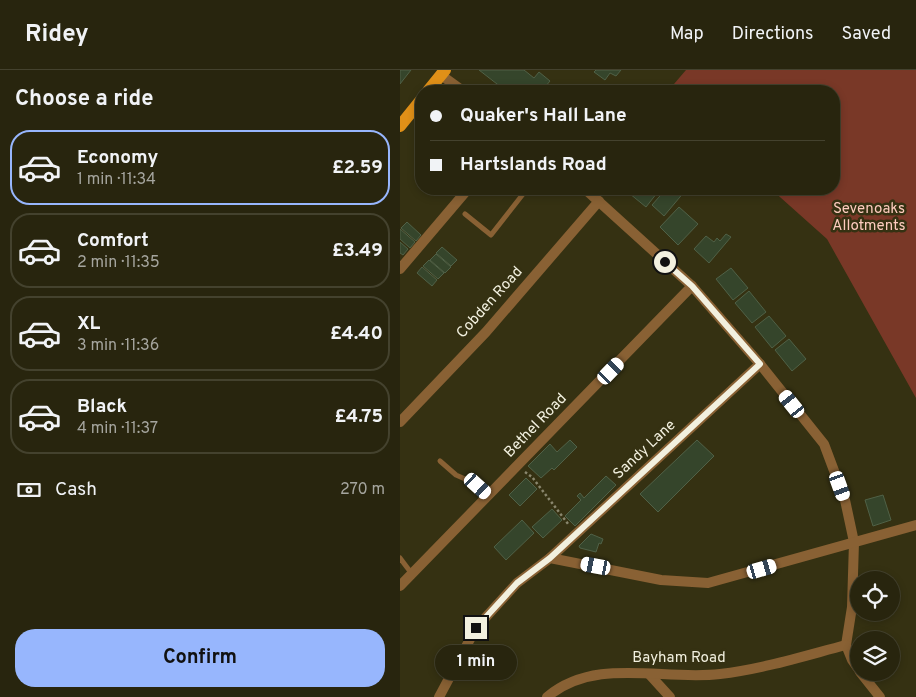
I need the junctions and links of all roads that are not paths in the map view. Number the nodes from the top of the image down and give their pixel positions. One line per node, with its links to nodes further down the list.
1 (443, 72): 2 (main road); 3 (street)
2 (433, 85)
3 (457, 85)
4 (415, 107): 5 (main road)
5 (400, 126)
6 (463, 195): 11 (street)
7 (523, 195): 10 (lane)
8 (591, 195): 14 (street, Cobden Road)
9 (595, 195): 12 (street)
10 (465, 214)
11 (400, 269)
12 (692, 286): 13 (street); 16 (street, Bethel Road)
13 (760, 364): 18 (street); 20 (street, Sandy Lane)
14 (400, 422)
15 (440, 460): 16 (lane)
16 (488, 495): 21 (street, Bethel Road)
17 (916, 525): 18 (street)
18 (854, 542): 20 (street); 23 (street)
19 (400, 558): 21 (lane)
20 (550, 558): 27 (street, Sandy Lane)
21 (412, 574): 22 (street, Bethel Road)
22 (400, 586)
23 (846, 645): 24 (street); 25 (street, Bayham Road)
24 (850, 655)
25 (650, 674): 28 (street, Bayham Road); 29 (street)
26 (868, 681): 30 (street)
27 (439, 697)
28 (547, 697)
29 (670, 697)
30 (880, 697)

